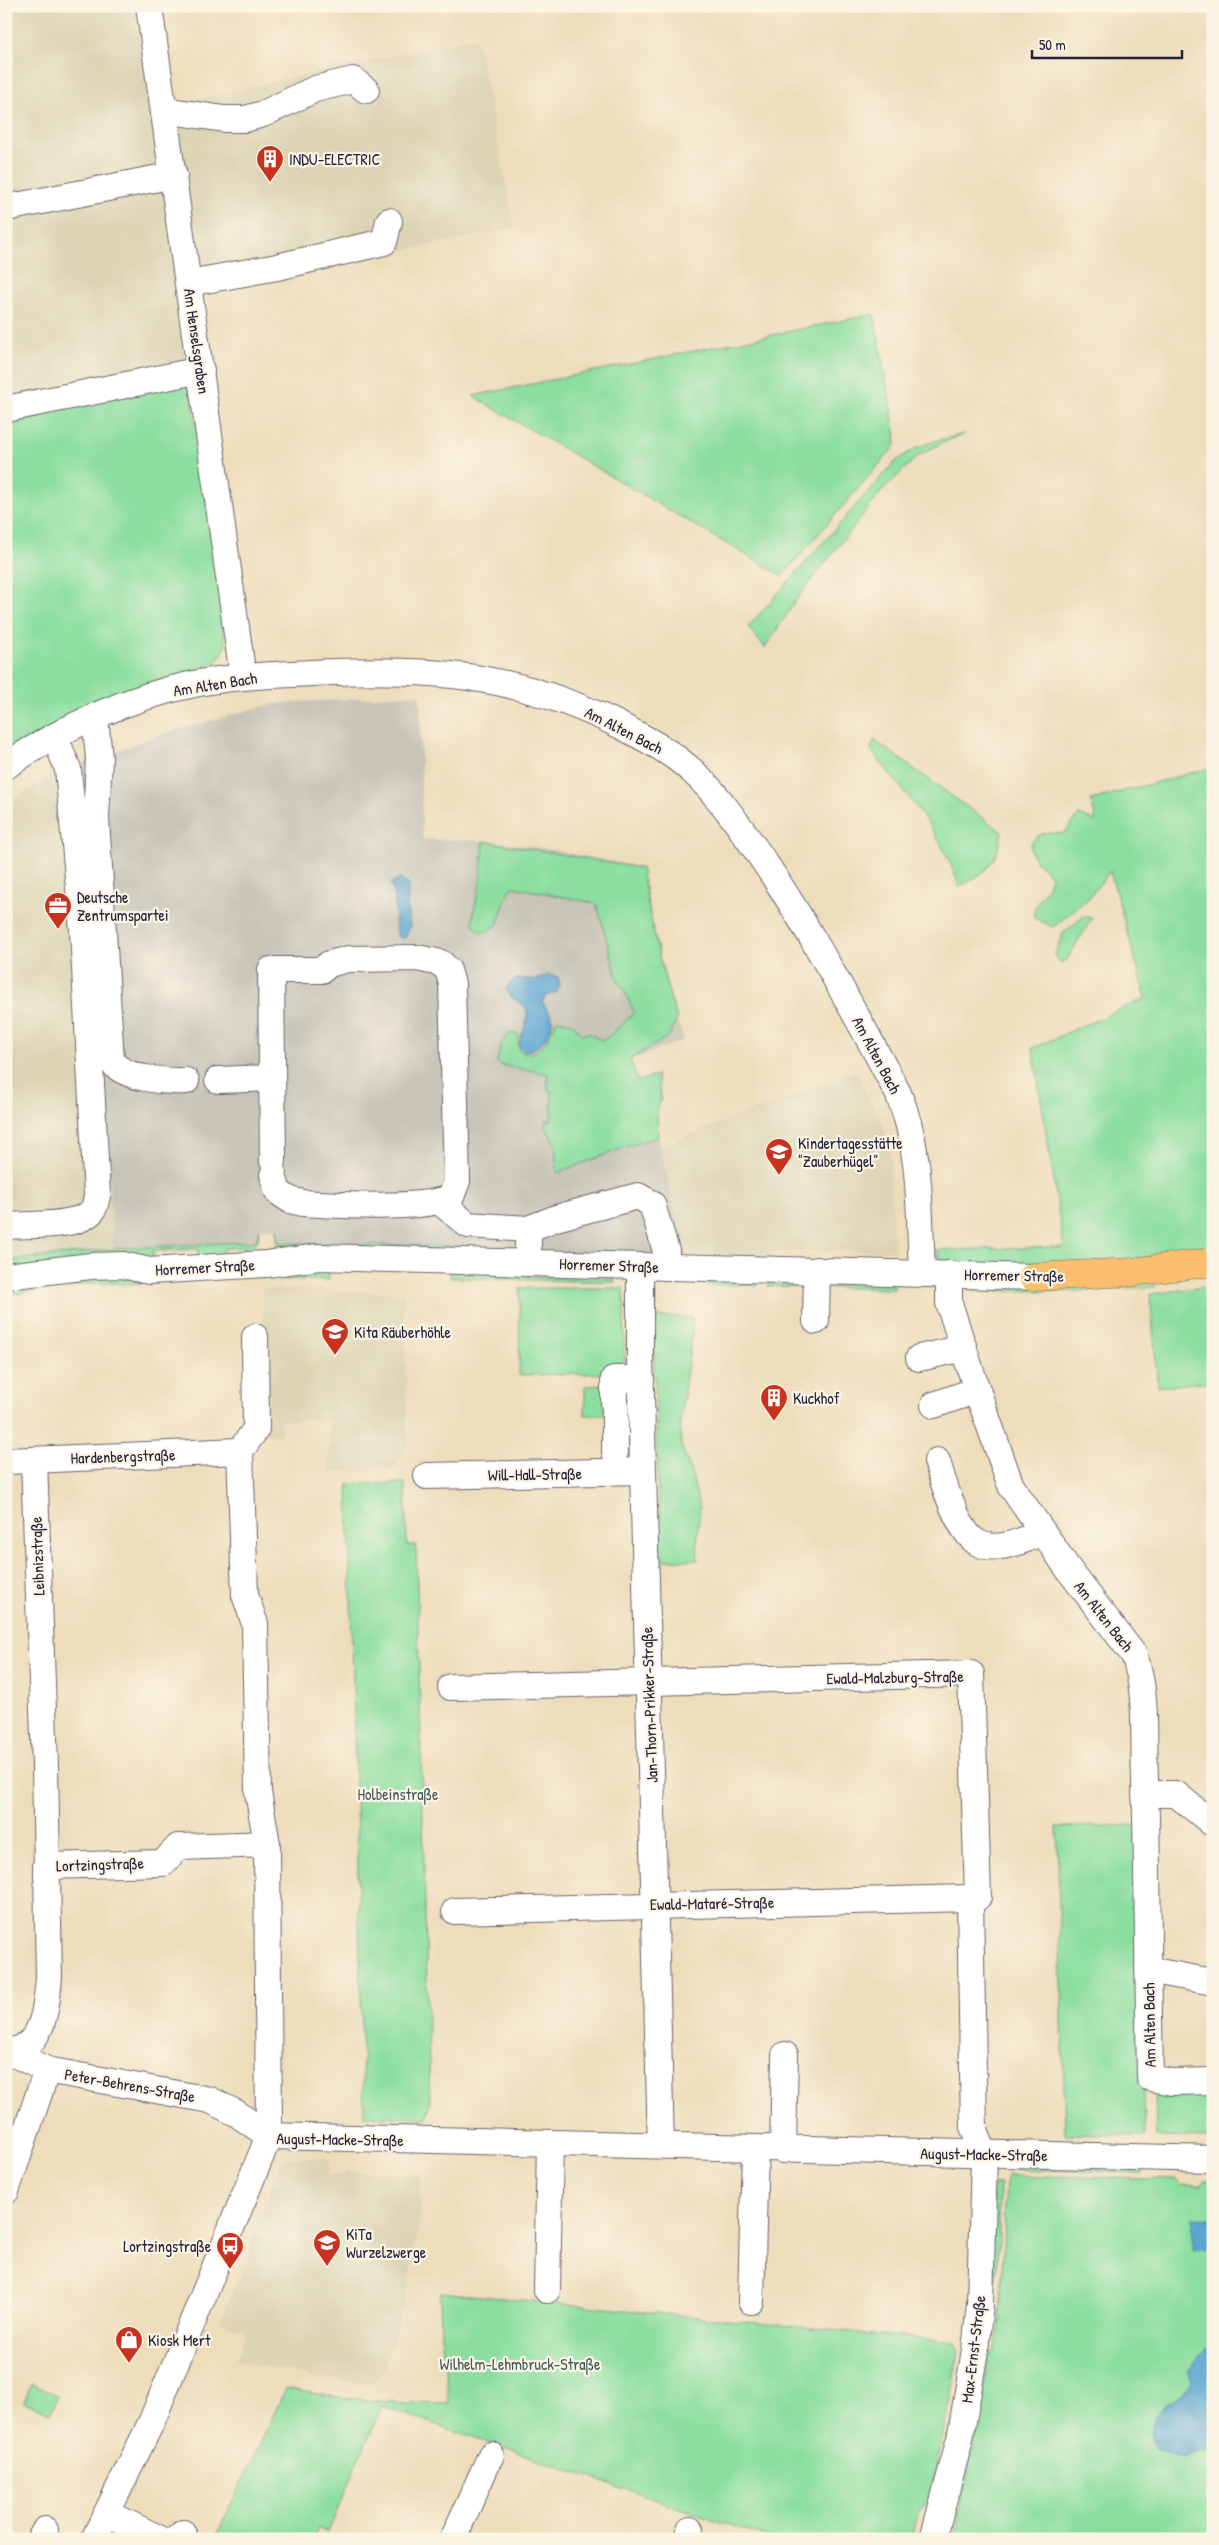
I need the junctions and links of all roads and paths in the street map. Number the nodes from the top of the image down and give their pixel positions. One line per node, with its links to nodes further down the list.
1 (149, 6): 3 (street, Am Henselsgraben)
2 (366, 90): 3 (street)
3 (164, 110): 4 (street, Am Henselsgraben)
4 (174, 175): 5 (street); 7 (street, Am Henselsgraben)
5 (6, 208)
6 (389, 221): 7 (street)
7 (189, 282): 8 (street, Am Henselsgraben)
8 (202, 370): 9 (street); 10 (street, Am Henselsgraben)
9 (6, 409)
10 (243, 677): 11 (street, Am Alten Bach); 25 (street, Am Alten Bach)
11 (95, 718): 12 (street, Am Alten Bach); 16 (street)
12 (55, 738): 13 (street, Am Alten Bach); 18 (street)
13 (6, 766)
14 (272, 1078): 15 (street); 17 (street); 17 (street)
15 (218, 1080)
16 (186, 1081)
17 (439, 1202): 19 (street)
18 (6, 1226)
19 (528, 1229): 21 (street); 23 (street)
20 (1213, 1262): 28 (main road, Horremer Straße)
21 (528, 1263): 22 (street, Horremer Straße); 27 (street, Horremer Straße)
22 (640, 1266): 23 (street, Horremer Straße); 33 (street, Jan-Thorn-Prikker-Straße)
23 (666, 1267): 24 (street, Horremer Straße)
24 (817, 1270): 25 (street, Horremer Straße); 29 (street)
25 (922, 1273): 26 (street, Horremer Straße)
26 (949, 1274): 28 (street, Horremer Straße); 31 (street, Am Alten Bach)
27 (6, 1276)
28 (1033, 1277)
29 (816, 1321)
30 (255, 1337): 37 (street)
31 (964, 1348): 32 (street); 34 (street, Am Alten Bach)
32 (919, 1358)
33 (641, 1378): 36 (street, Jan-Thorn-Prikker-Straße); 36 (street)
34 (977, 1390): 35 (street); 43 (street, Am Alten Bach)
35 (934, 1405)
36 (642, 1430): 41 (street, Jan-Thorn-Prikker-Straße)
37 (240, 1451): 38 (street, Hardenbergstraße); 49 (street)
38 (34, 1460): 39 (street, Hardenbergstraße); 46 (street, Leibnizstraße)
39 (6, 1461)
40 (937, 1461): 43 (street)
41 (643, 1471): 42 (street, Will-Hall-Straße); 44 (street, Jan-Thorn-Prikker-Straße)
42 (427, 1476)
43 (1042, 1532): 47 (street, Am Alten Bach)
44 (649, 1682): 45 (street, Ewald-Malzburg-Straße); 51 (street, Ewald-Malzburg-Straße); 52 (street, Jan-Thorn-Prikker-Straße)
45 (451, 1686)
46 (44, 1736): 50 (street, Lortzingstraße)
47 (1145, 1794): 48 (street); 54 (street, Am Alten Bach)
48 (1213, 1824)
49 (267, 1844): 50 (street, Lortzingstraße); 60 (street)
50 (46, 1866): 56 (street, Lortzingstraße)
51 (970, 1898): 52 (street, Ewald-Mataré-Straße); 65 (street, Ewald-Malzburg-Straße)
52 (654, 1905): 53 (street, Ewald-Mataré-Straße); 62 (street, Jan-Thorn-Prikker-Straße)
53 (455, 1911)
54 (1148, 1970): 55 (street); 59 (street, Am Alten Bach)
55 (1213, 1982)
56 (7, 2051): 58 (street, Lortzingstraße)
57 (785, 2055): 64 (street)
58 (47, 2070): 60 (street, Peter-Behrens-Straße); 67 (street, Peter-Behrens-Straße)
59 (1213, 2081)
60 (269, 2136): 61 (street, August-Macke-Straße); 71 (street, August-Macke-Straße)
61 (550, 2143): 62 (street, August-Macke-Straße); 68 (street)
62 (661, 2144): 63 (street, August-Macke-Straße)
63 (755, 2149): 64 (street, August-Macke-Straße); 69 (street)
64 (783, 2150): 65 (street, August-Macke-Straße)
65 (984, 2155): 66 (street, August-Macke-Straße); 75 (street, Max-Ernst-Straße)
66 (1213, 2159)
67 (6, 2191)
68 (547, 2290)
69 (751, 2301)
70 (491, 2455): 74 (street)
71 (101, 2525): 72 (street); 73 (street)
72 (173, 2537)
73 (133, 2539)
74 (454, 2539)
75 (934, 2539)

